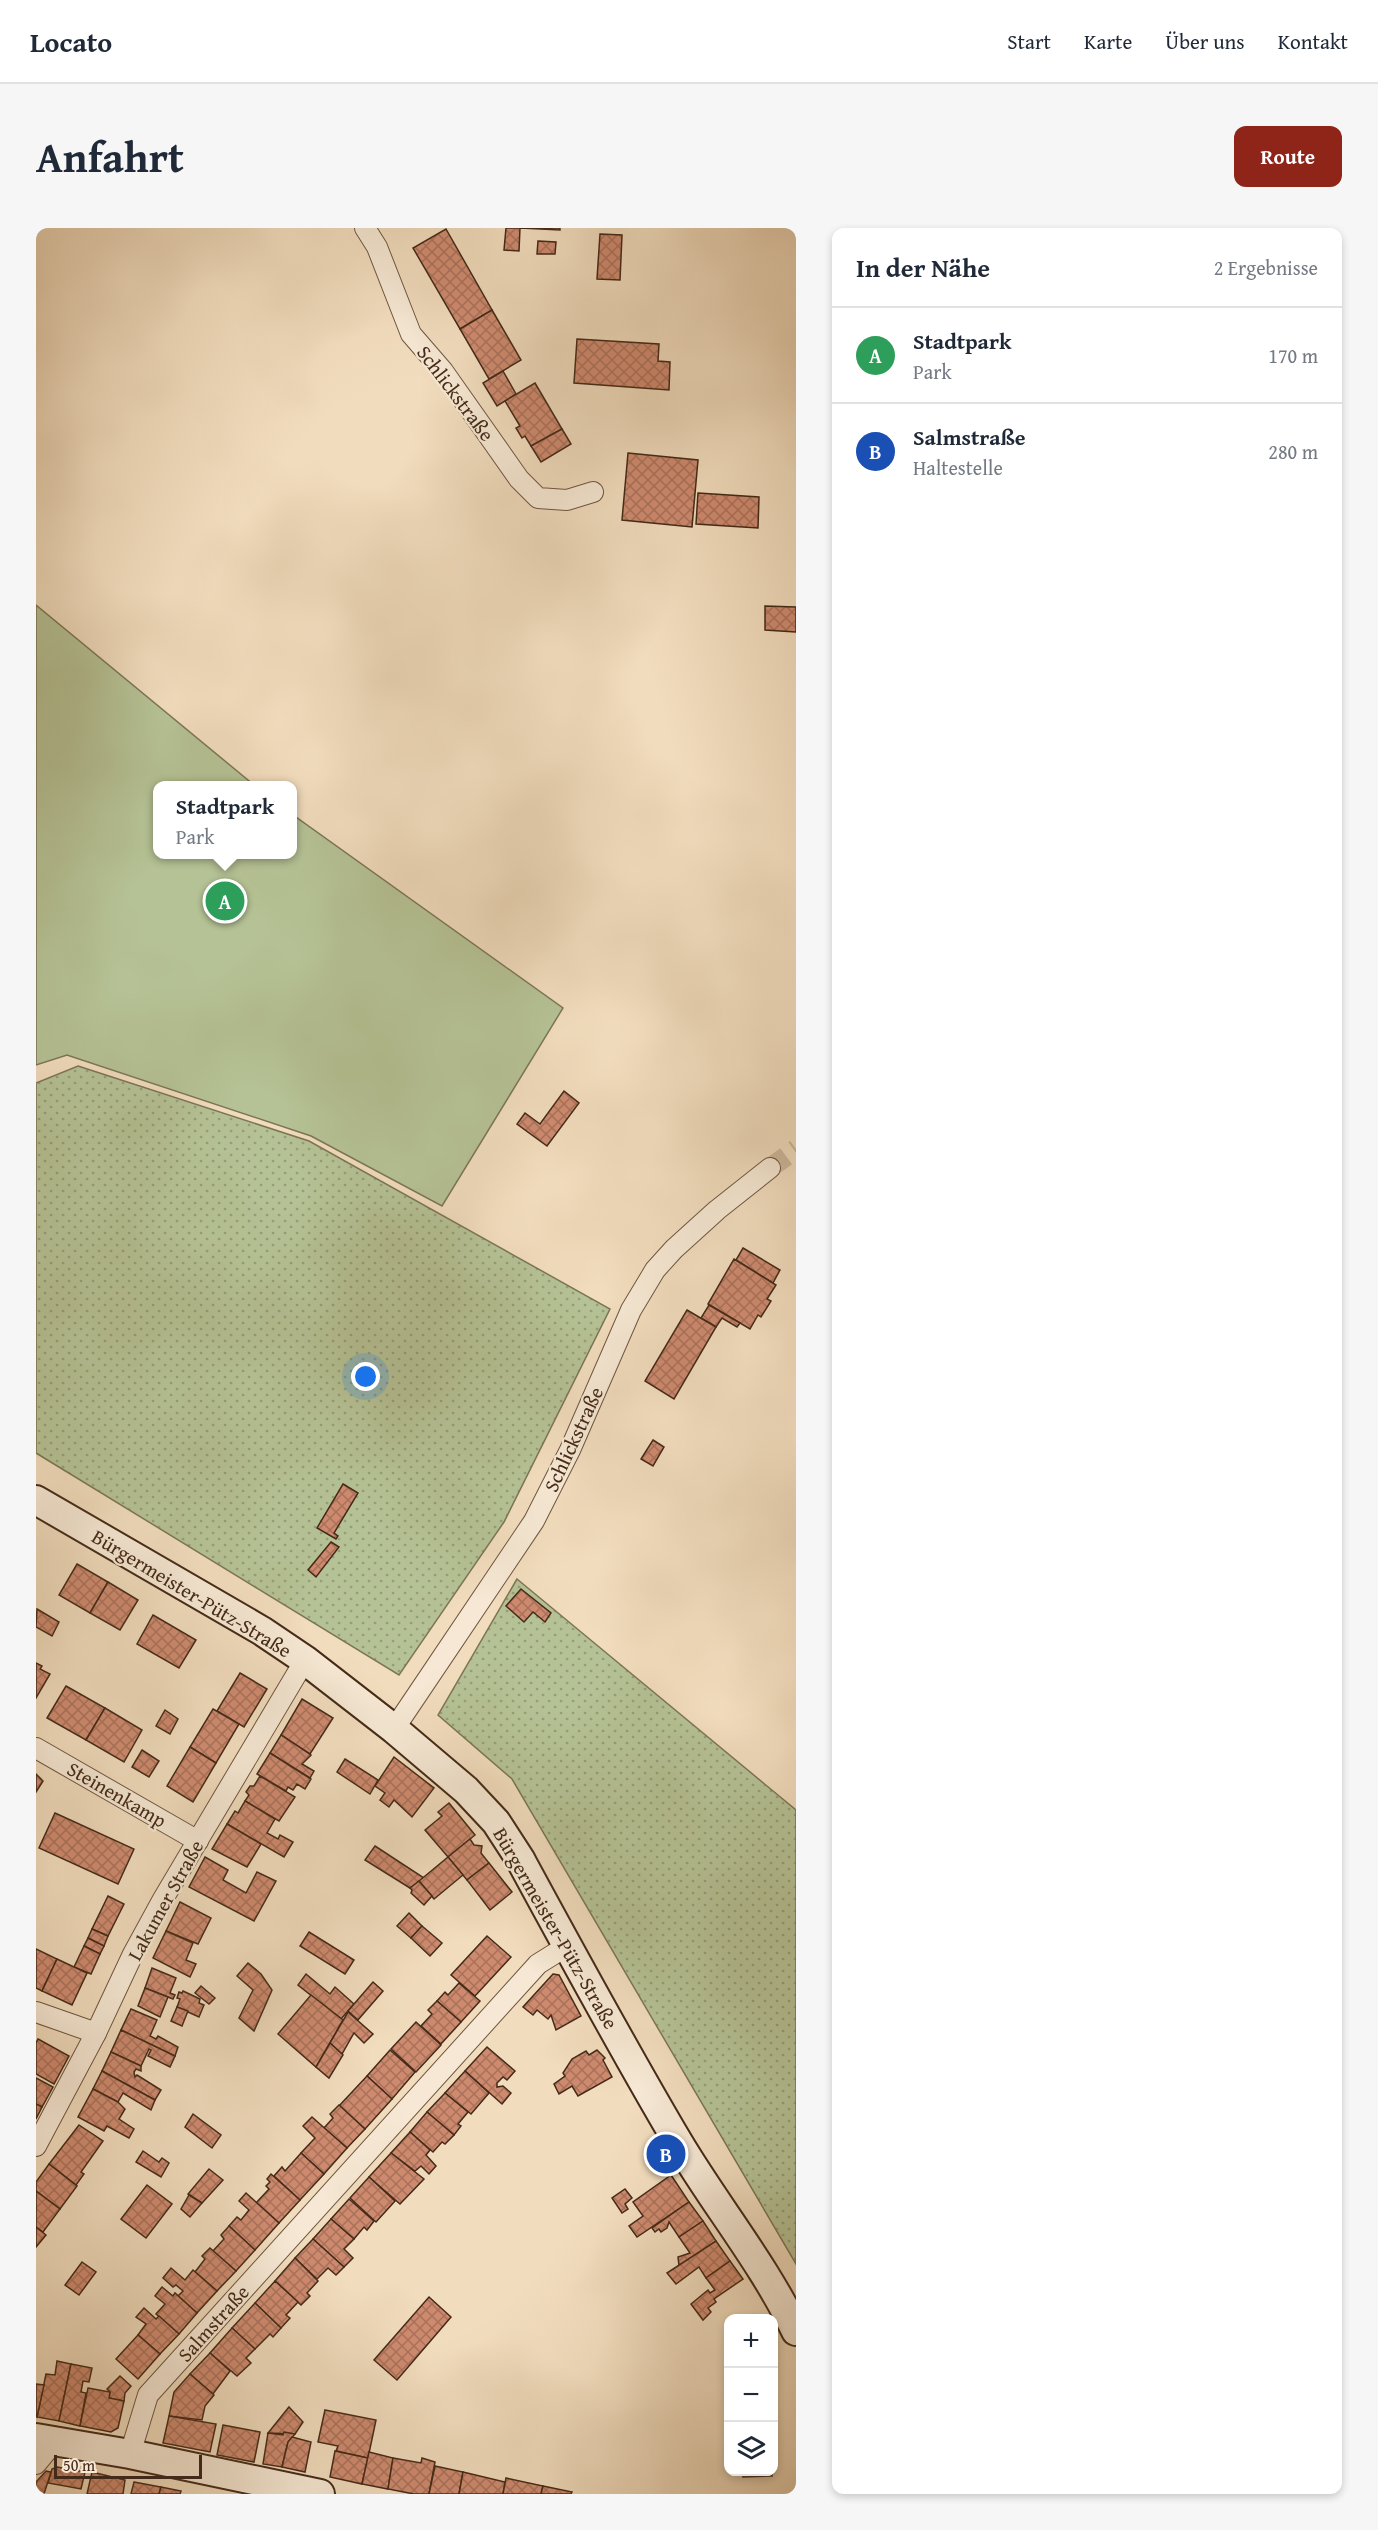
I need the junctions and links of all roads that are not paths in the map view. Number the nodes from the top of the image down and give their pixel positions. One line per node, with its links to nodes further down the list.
1 (365, 228): 2 (street, Schlickstraße)
2 (593, 492)
3 (770, 1168): 6 (street, Schlickstraße)
4 (36, 1500): 5 (main road, Bürgermeister-Pütz-Straße)
5 (305, 1660): 6 (main road, Bürgermeister-Pütz-Straße); 8 (street, Lakumer Straße)
6 (394, 1729): 9 (main road, Bürgermeister-Pütz-Straße)
7 (36, 1748): 8 (street, Steinenkamp)
8 (198, 1841): 11 (street, Lakumer Straße)
9 (567, 1946): 13 (main road, Bürgermeister-Pütz-Straße); 15 (street, Salmstraße)
10 (36, 2012): 11 (street)
11 (96, 2033): 12 (street, Lakumer Straße)
12 (36, 2146)
13 (796, 2331)
14 (46, 2439): 15 (main road); 16 (street)
15 (130, 2454): 17 (main road)
16 (36, 2464)
17 (320, 2494)

